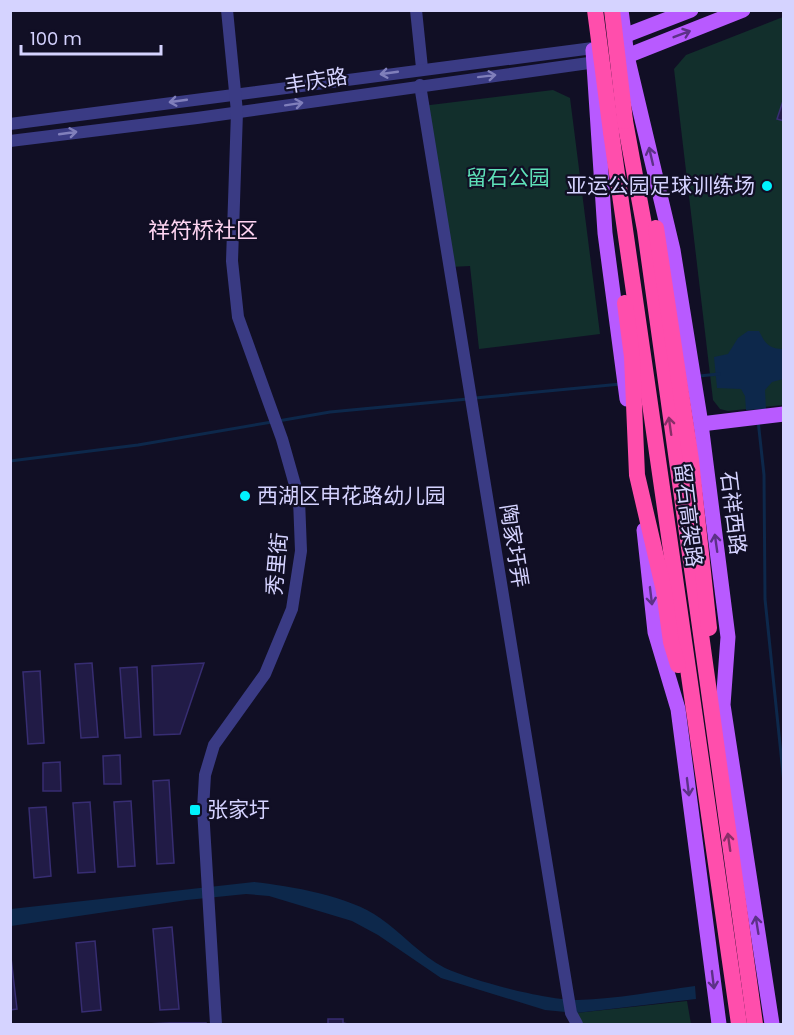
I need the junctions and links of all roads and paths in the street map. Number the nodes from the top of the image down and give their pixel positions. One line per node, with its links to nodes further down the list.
1 (227, 10): 14 (street, 秀里街)
2 (416, 10): 12 (street)
3 (589, 10): 10 (main road)
4 (595, 10): 19 (highway, bridge)
5 (612, 10): 18 (highway, bridge)
6 (621, 10): 9 (main road)
7 (691, 10): 9 (main road)
8 (743, 10): 11 (main road, one-way to 8)
9 (624, 36): 10 (main road); 11 (main road)
10 (593, 55): 11 (street, 丰庆路); 12 (street, 丰庆路); 13 (street, 丰庆路, one-way to 10); 21 (main road)
11 (627, 56): 20 (main road, one-way to 11)
12 (422, 68): 14 (street, 丰庆路, one-way to 14)
13 (420, 85): 15 (street, 丰庆路, one-way to 13); 29 (street, 陶家圩弄)
14 (236, 94): 15 (street, 秀里街); 16 (street, 丰庆路, one-way to 16)
15 (237, 112): 17 (street, 丰庆路, one-way to 15); 30 (street, 秀里街)
16 (10, 124)
17 (10, 141)
18 (651, 230): 20 (highway); 22 (highway, 留石高架路)
19 (620, 234): 21 (highway); 22 (highway, 留石高架路)
20 (682, 358): 22 (highway)
21 (627, 364): 22 (highway)
22 (661, 387): 26 (main road, 石祥西路); 27 (highway); 28 (highway, 留石高架路); 28 (highway, one-way to 22)
23 (783, 414): 24 (main road)
24 (759, 422): 25 (main road); 26 (main road)
25 (783, 423)
26 (702, 428): 28 (main road, 石祥西路, one-way to 26)
27 (637, 475): 28 (highway); 32 (main road, one-way to 32)
28 (709, 712): 33 (highway, 留石高架路); 34 (highway, 留石高架路, one-way to 28); 35 (main road, 石祥西路, one-way to 28)
29 (569, 1018): 31 (street, 陶家圩弄)
30 (216, 1024)
31 (577, 1024)
32 (719, 1024)
33 (739, 1024)
34 (755, 1024)
35 (772, 1024)

